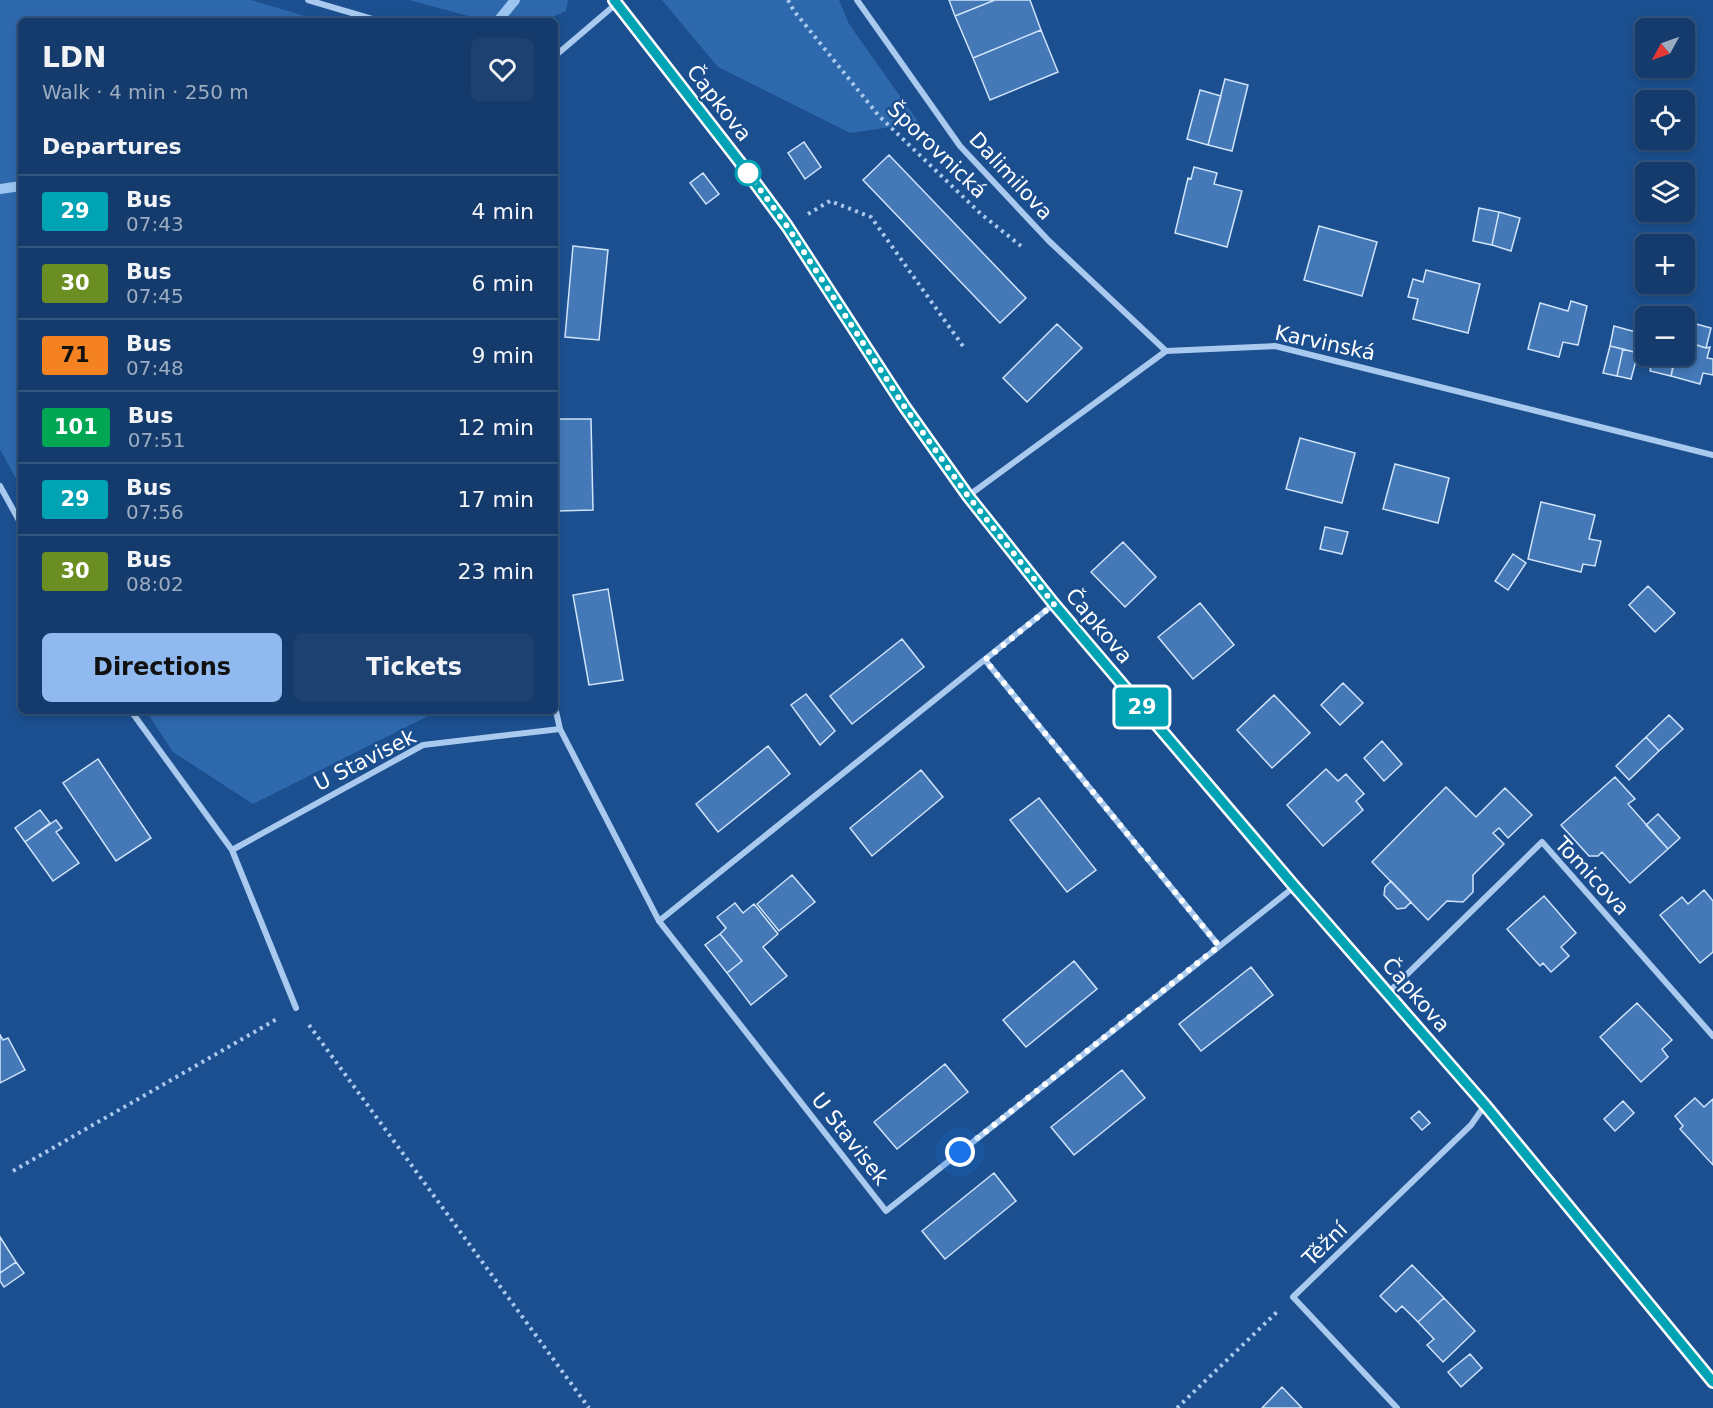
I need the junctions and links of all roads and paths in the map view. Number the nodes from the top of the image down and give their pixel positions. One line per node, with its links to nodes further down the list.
1 (308, 0): 5 (street)
2 (788, 0): 8 (path, Šporovnická)
3 (857, 0): 10 (street, Dalimilova)
4 (615, 2): 6 (street); 7 (street, Čapkova)
5 (369, 18)
6 (558, 54)
7 (787, 226): 9 (path); 13 (street, Čapkova)
8 (1028, 251)
9 (965, 349)
10 (1166, 351): 11 (street, Karvinská); 13 (street)
11 (1713, 455)
12 (0, 486): 14 (street)
13 (968, 496): 15 (street, Čapkova)
14 (18, 519)
15 (1054, 604): 16 (street); 21 (street, Čapkova)
16 (985, 660): 22 (street); 23 (street)
17 (133, 714): 20 (street)
18 (557, 714): 19 (street, U Stavisek)
19 (560, 729): 20 (street, U Stavisek); 22 (street, U Stavisek)
20 (231, 850): 25 (street)
21 (1294, 886): 23 (street, U Stavisek); 24 (street, Čapkova)
22 (659, 921): 23 (street, U Stavisek)
23 (1219, 946)
24 (1388, 993): 26 (street, Tomicova); 27 (street, Čapkova)
25 (296, 1008): 28 (path); 31 (path)
26 (1713, 1036)
27 (1485, 1105): 29 (street, Těžní); 30 (street, Čapkova)
28 (13, 1171)
29 (1293, 1298): 32 (path); 33 (street)
30 (1713, 1382)
31 (589, 1408)
32 (1177, 1408)
33 (1398, 1408)

